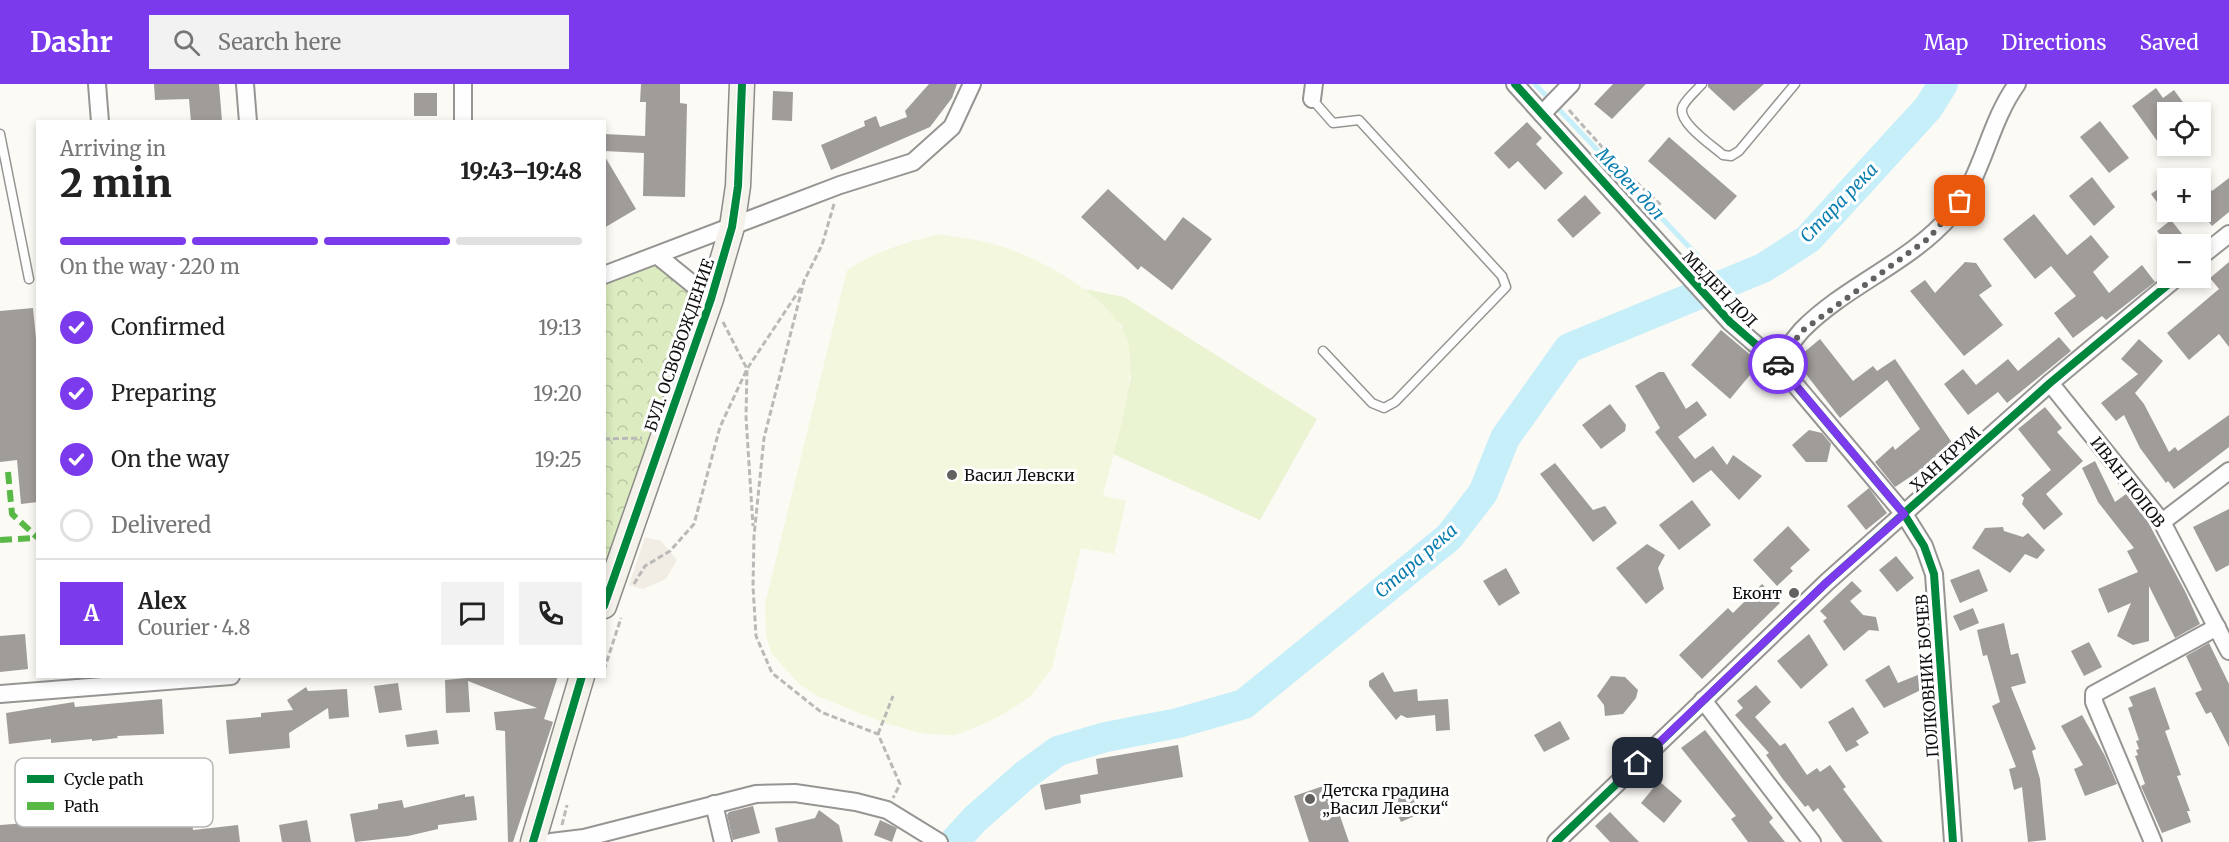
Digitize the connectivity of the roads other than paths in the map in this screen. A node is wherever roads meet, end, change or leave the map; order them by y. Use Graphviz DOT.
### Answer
graph roads {
  1 [pos="97,84"];
  2 [pos="245,84"];
  3 [pos="463,84"];
  4 [pos="741,84"];
  5 [pos="972,84"];
  6 [pos="1515,84"];
  7 [pos="1571,84"];
  8 [pos="1702,84"];
  9 [pos="1795,84"];
  10 [pos="2017,84"];
  11 [pos="1313,92"];
  12 [pos="1551,105"];
  13 [pos="100,120"];
  14 [pos="248,120"];
  15 [pos="463,120"];
  16 [pos="0,134"];
  17 [pos="732,227"];
  18 [pos="2229,234"];
  19 [pos="2211,248"];
  20 [pos="658,256"];
  21 [pos="606,273"];
  22 [pos="29,279"];
  23 [pos="2164,288"];
  24 [pos="711,299"];
  25 [pos="1323,351"];
  26 [pos="1777,363"];
  27 [pos="2050,383"];
  28 [pos="2229,471"];
  29 [pos="1904,514"];
  30 [pos="2162,522"];
  31 [pos="614,610"];
  32 [pos="2217,627"];
  33 [pos="2229,651"];
  34 [pos="205,678"];
  35 [pos="581,678"];
  36 [pos="0,694"];
  37 [pos="1703,700"];
  38 [pos="714,804"];
  39 [pos="533,842"];
  40 [pos="551,842"];
  41 [pos="723,842"];
  42 [pos="939,842"];
  43 [pos="1558,842"];
  44 [pos="1812,842"];
  45 [pos="1953,842"];
  46 [pos="2153,842"];
  1 -- 13 [label="street"];
  2 -- 14 [label="street"];
  3 -- 15 [label="street"];
  4 -- 17 [label="main road, БУЛ. ОСВОБОЖДЕНИЕ"];
  5 -- 17 [label="street"];
  6 -- 12 [label="street, МЕДЕН ДОЛ"];
  7 -- 12 [label="street"];
  8 -- 9 [label="lane"];
  10 -- 26 [label="street"];
  11 -- 25 [label="lane"];
  12 -- 26 [label="street, МЕДЕН ДОЛ"];
  16 -- 22 [label="lane"];
  17 -- 20 [label="street"];
  17 -- 24 [label="main road, БУЛ. ОСВОБОЖДЕНИЕ"];
  18 -- 19 [label="street"];
  20 -- 21 [label="street"];
  20 -- 24 [label="street"];
  23 -- 27 [label="street, ХАН КРУМ"];
  24 -- 31 [label="main road, БУЛ. ОСВОБОЖДЕНИЕ"];
  26 -- 29 [label="street, МЕДЕН ДОЛ"];
  27 -- 29 [label="street, ХАН КРУМ"];
  27 -- 30 [label="street, ИВАН ПОПОВ"];
  28 -- 30 [label="street"];
  29 -- 37 [label="street, ХАН КРУМ"];
  29 -- 45 [label="street, ПОЛКОВНИК БОЧЕВ"];
  30 -- 32 [label="street, ИВАН ПОПОВ"];
  32 -- 33 [label="street, ИВАН ПОПОВ"];
  32 -- 46 [label="street"];
  34 -- 36 [label="street"];
  35 -- 39 [label="main road"];
  37 -- 43 [label="street, ХАН КРУМ"];
  37 -- 44 [label="street"];
  38 -- 40 [label="street"];
  38 -- 41 [label="street"];
  38 -- 42 [label="street"];
}
